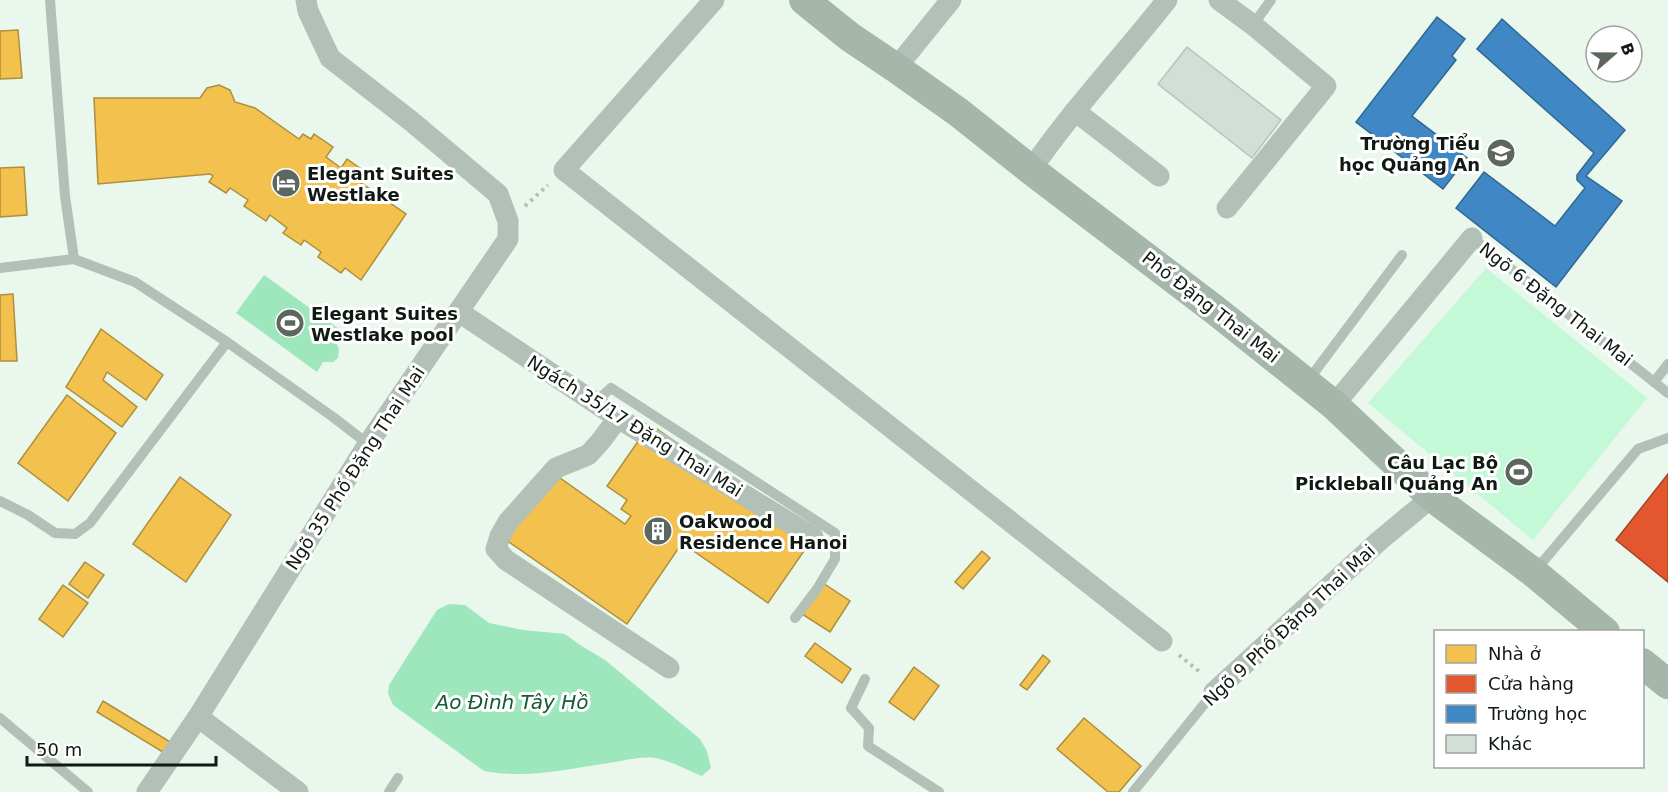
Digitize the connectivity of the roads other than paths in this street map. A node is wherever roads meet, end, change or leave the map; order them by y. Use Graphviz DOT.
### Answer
graph roads {
  1 [pos="50,0"];
  2 [pos="306,0"];
  3 [pos="714,0"];
  4 [pos="804,0"];
  5 [pos="951,0"];
  6 [pos="1167,0"];
  7 [pos="1219,0"];
  8 [pos="1271,0"];
  9 [pos="1253,25"];
  10 [pos="897,68"];
  11 [pos="1075,111"];
  12 [pos="1031,170"];
  13 [pos="1159,176"];
  14 [pos="1227,208"];
  15 [pos="1472,238"];
  16 [pos="1401,255"];
  17 [pos="74,259"];
  18 [pos="0,268"];
  19 [pos="459,312"];
  20 [pos="227,342"];
  21 [pos="1668,364"];
  22 [pos="1306,382"];
  23 [pos="1654,382"];
  24 [pos="1668,393"];
  25 [pos="594,403"];
  26 [pos="1334,405"];
  27 [pos="618,418"];
  28 [pos="1668,438"];
  29 [pos="368,444"];
  30 [pos="1432,497"];
  31 [pos="0,501"];
  32 [pos="813,537"];
  33 [pos="1533,572"];
  34 [pos="795,618"];
  35 [pos="1603,630"];
  36 [pos="1162,641"];
  37 [pos="1644,665"];
  38 [pos="669,668"];
  39 [pos="865,679"];
  40 [pos="1668,684"];
  41 [pos="1216,689"];
  42 [pos="198,717"];
  43 [pos="0,718"];
  44 [pos="398,778"];
  45 [pos="88,792"];
  46 [pos="147,792"];
  47 [pos="298,792"];
  48 [pos="388,792"];
  49 [pos="939,792"];
  50 [pos="1133,792"];
  1 -- 17 [label="lane"];
  2 -- 19 [label="street, Ngõ 35 Phố Đặng Thai Mai"];
  3 -- 36 [label="street"];
  4 -- 10 [label="street, Phố Đặng Thai Mai"];
  5 -- 10 [label="street"];
  6 -- 11 [label="street"];
  7 -- 9 [label="street"];
  8 -- 9 [label="lane"];
  9 -- 14 [label="street"];
  10 -- 12 [label="street, Phố Đặng Thai Mai"];
  11 -- 12 [label="street"];
  11 -- 13 [label="street"];
  12 -- 22 [label="street, Phố Đặng Thai Mai"];
  15 -- 23 [label="lane, Ngõ 6 Đặng Thai Mai"];
  15 -- 26 [label="street, Ngõ 6 Đặng Thai Mai"];
  16 -- 22 [label="lane"];
  17 -- 18 [label="lane"];
  17 -- 20 [label="lane"];
  19 -- 25 [label="street, Ngách 35/17 Đặng Thai Mai"];
  19 -- 29 [label="street, Ngõ 35 Phố Đặng Thai Mai"];
  20 -- 29 [label="lane"];
  20 -- 31 [label="lane"];
  21 -- 23 [label="lane"];
  22 -- 26 [label="street, Phố Đặng Thai Mai"];
  23 -- 24 [label="lane, Ngõ 6 Đặng Thai Mai"];
  25 -- 27 [label="street, Ngách 35/17 Đặng Thai Mai"];
  25 -- 34 [label="lane"];
  26 -- 30 [label="street, Phố Đặng Thai Mai"];
  27 -- 32 [label="street, Ngách 35/17 Đặng Thai Mai"];
  27 -- 38 [label="street"];
  28 -- 33 [label="lane"];
  29 -- 42 [label="street, Ngõ 35 Phố Đặng Thai Mai"];
  30 -- 33 [label="street, Phố Đặng Thai Mai"];
  30 -- 41 [label="street, Ngõ 9 Phố Đặng Thai Mai"];
  33 -- 35 [label="street, Phố Đặng Thai Mai"];
  37 -- 40 [label="street"];
  39 -- 49 [label="lane"];
  41 -- 50 [label="lane, Ngõ 9 Phố Đặng Thai Mai"];
  42 -- 46 [label="street, Ngõ 35 Phố Đặng Thai Mai"];
  42 -- 47 [label="street"];
  43 -- 45 [label="lane"];
  44 -- 48 [label="lane"];
}
